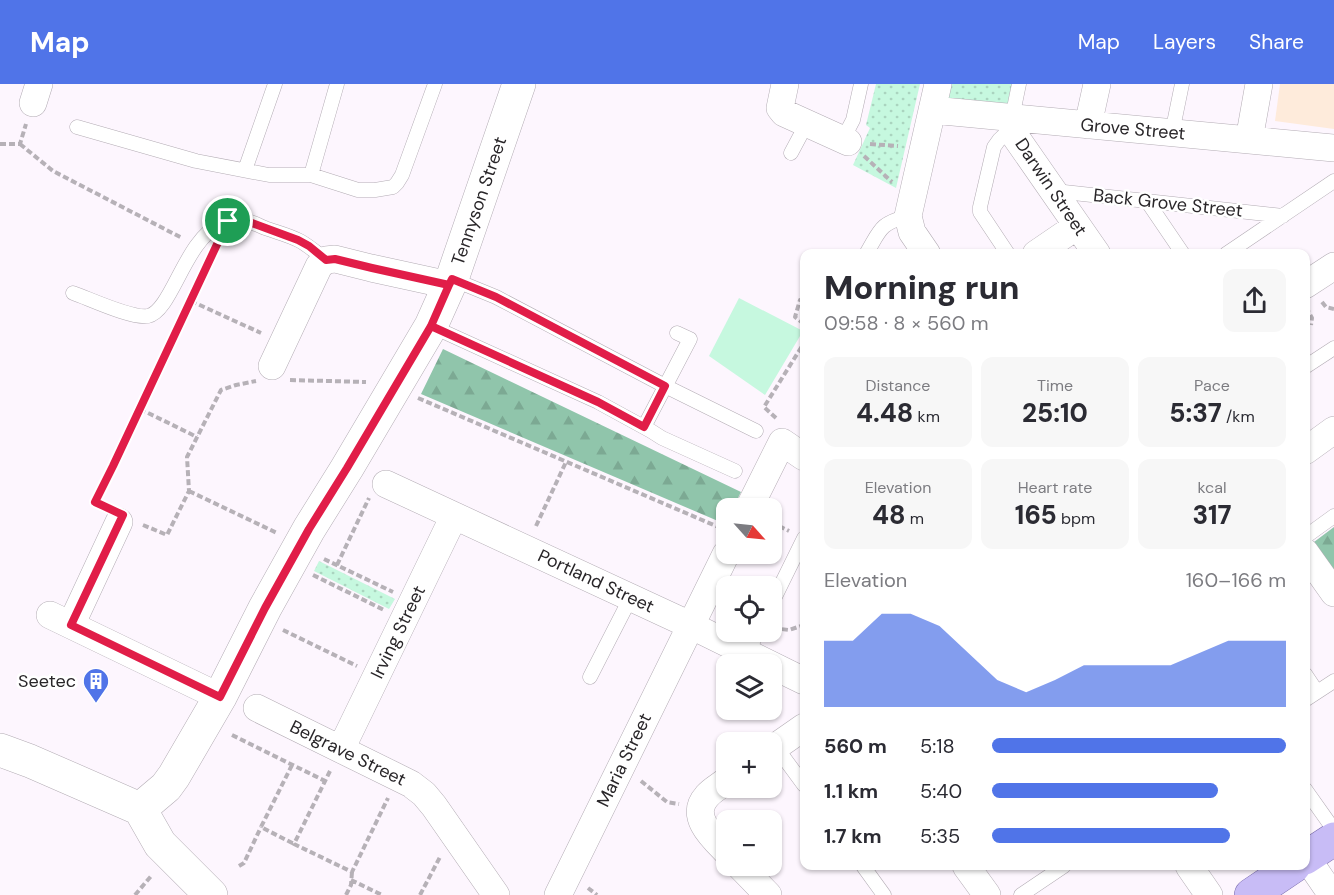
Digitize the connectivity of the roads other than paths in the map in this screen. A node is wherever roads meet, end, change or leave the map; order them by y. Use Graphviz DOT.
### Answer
graph roads {
  1 [pos="275,84"];
  2 [pos="337,84"];
  3 [pos="435,84"];
  4 [pos="519,84"];
  5 [pos="861,84"];
  6 [pos="938,84"];
  7 [pos="1019,84"];
  8 [pos="1097,84"];
  9 [pos="1182,84"];
  10 [pos="1259,84"];
  11 [pos="782,96"];
  12 [pos="932,110"];
  13 [pos="807,123"];
  14 [pos="1012,123"];
  15 [pos="1088,125"];
  16 [pos="76,127"];
  17 [pos="1172,133"];
  18 [pos="1249,140"];
  19 [pos="846,141"];
  20 [pos="1334,148"];
  21 [pos="791,153"];
  22 [pos="245,170"];
  23 [pos="311,175"];
  24 [pos="1334,181"];
  25 [pos="1053,191"];
  26 [pos="1147,201"];
  27 [pos="910,208"];
  28 [pos="1282,216"];
  29 [pos="1077,226"];
  30 [pos="869,249"];
  31 [pos="924,249"];
  32 [pos="1005,249"];
  33 [pos="1043,249"];
  34 [pos="1093,249"];
  35 [pos="1180,249"];
  36 [pos="1233,249"];
  37 [pos="326,260"];
  38 [pos="1334,266"];
  39 [pos="450,282"];
  40 [pos="1310,282"];
  41 [pos="73,293"];
  42 [pos="431,326"];
  43 [pos="677,333"];
  44 [pos="1334,348"];
  45 [pos="1310,364"];
  46 [pos="273,367"];
  47 [pos="665,386"];
  48 [pos="644,427"];
  49 [pos="1334,430"];
  50 [pos="756,431"];
  51 [pos="1310,447"];
  52 [pos="793,449"];
  53 [pos="735,471"];
  54 [pos="386,484"];
  55 [pos="756,498"];
  56 [pos="454,516"];
  57 [pos="1334,516"];
  58 [pos="121,519"];
  59 [pos="1310,533"];
  60 [pos="800,546"];
  61 [pos="1310,559"];
  62 [pos="721,564"];
  63 [pos="782,583"];
  64 [pos="1334,593"];
  65 [pos="631,597"];
  66 [pos="690,625"];
  67 [pos="716,632"];
  68 [pos="753,642"];
  69 [pos="590,677"];
  70 [pos="800,678"];
  71 [pos="1334,681"];
  72 [pos="1310,682"];
  73 [pos="1317,692"];
  74 [pos="220,697"];
  75 [pos="1310,697"];
  76 [pos="257,708"];
  77 [pos="800,730"];
  78 [pos="782,742"];
  79 [pos="341,749"];
  80 [pos="0,750"];
  81 [pos="782,758"];
  82 [pos="800,780"];
  83 [pos="716,789"];
  84 [pos="1310,796"];
  85 [pos="140,809"];
  86 [pos="1334,830"];
  87 [pos="716,839"];
  88 [pos="1334,839"];
  89 [pos="1310,855"];
  90 [pos="1310,869"];
  91 [pos="866,870"];
  92 [pos="969,870"];
  93 [pos="1058,870"];
  94 [pos="1192,870"];
  95 [pos="1287,870"];
  96 [pos="750,876"];
  97 [pos="211,895"];
  98 [pos="496,895"];
  99 [pos="558,895"];
  100 [pos="768,895"];
  101 [pos="884,895"];
  102 [pos="987,895"];
  103 [pos="1021,895"];
  104 [pos="1209,895"];
  105 [pos="1251,895"];
  106 [pos="1332,895"];
  1 -- 22 [label="lane"];
  2 -- 23 [label="lane"];
  3 -- 23 [label="lane"];
  4 -- 39 [label="street, Tennyson Street"];
  5 -- 19 [label="lane"];
  6 -- 12 [label="street"];
  7 -- 14 [label="lane"];
  8 -- 15 [label="street"];
  9 -- 17 [label="lane"];
  10 -- 18 [label="street"];
  11 -- 13 [label="street"];
  12 -- 14 [label="street, Grove Street"];
  12 -- 27 [label="street"];
  13 -- 19 [label="street"];
  13 -- 21 [label="lane"];
  14 -- 15 [label="street, Grove Street"];
  14 -- 25 [label="street, Darwin Street"];
  14 -- 32 [label="lane"];
  15 -- 17 [label="street, Grove Street"];
  16 -- 22 [label="lane"];
  17 -- 18 [label="street, Grove Street"];
  18 -- 20 [label="street, Grove Street"];
  22 -- 23 [label="lane"];
  24 -- 28 [label="lane"];
  25 -- 26 [label="lane, Back Grove Street"];
  25 -- 29 [label="street, Darwin Street"];
  26 -- 28 [label="lane, Back Grove Street"];
  26 -- 35 [label="lane"];
  27 -- 30 [label="lane"];
  27 -- 31 [label="street"];
  28 -- 36 [label="lane"];
  29 -- 33 [label="street"];
  29 -- 34 [label="street, Darwin Street"];
  37 -- 39 [label="street"];
  37 -- 41 [label="lane"];
  37 -- 46 [label="street"];
  38 -- 40 [label="street"];
  39 -- 42 [label="street, Tennyson Street"];
  39 -- 47 [label="lane"];
  42 -- 48 [label="lane"];
  42 -- 74 [label="street, Tennyson Street"];
  43 -- 47 [label="lane"];
  44 -- 45 [label="lane"];
  47 -- 48 [label="lane"];
  47 -- 50 [label="lane"];
  48 -- 53 [label="lane"];
  49 -- 51 [label="street"];
  52 -- 55 [label="street"];
  54 -- 56 [label="street, Portland Street"];
  56 -- 65 [label="street, Portland Street"];
  56 -- 79 [label="street, Irving Street"];
  57 -- 59 [label="lane"];
  58 -- 74 [label="street"];
  60 -- 63 [label="lane"];
  61 -- 64 [label="street"];
  62 -- 66 [label="street, Maria Street"];
  65 -- 66 [label="street, Portland Street"];
  65 -- 69 [label="lane"];
  66 -- 67 [label="street, Portland Street"];
  66 -- 99 [label="street, Maria Street"];
  68 -- 70 [label="street, Portland Street"];
  71 -- 73 [label="lane"];
  72 -- 73 [label="lane"];
  73 -- 75 [label="lane"];
  74 -- 85 [label="street, Tennyson Street"];
  76 -- 79 [label="street, Belgrave Street"];
  77 -- 78 [label="street"];
  79 -- 98 [label="street, Belgrave Street"];
  80 -- 85 [label="street"];
  81 -- 82 [label="lane"];
  83 -- 87 [label="street"];
  84 -- 86 [label="lane"];
  85 -- 97 [label="street"];
  88 -- 89 [label="main road"];
  90 -- 106 [label="street"];
  91 -- 101 [label="lane"];
  92 -- 102 [label="street"];
  93 -- 103 [label="lane"];
  94 -- 104 [label="street"];
  95 -- 105 [label="main road"];
  96 -- 100 [label="street"];
}
